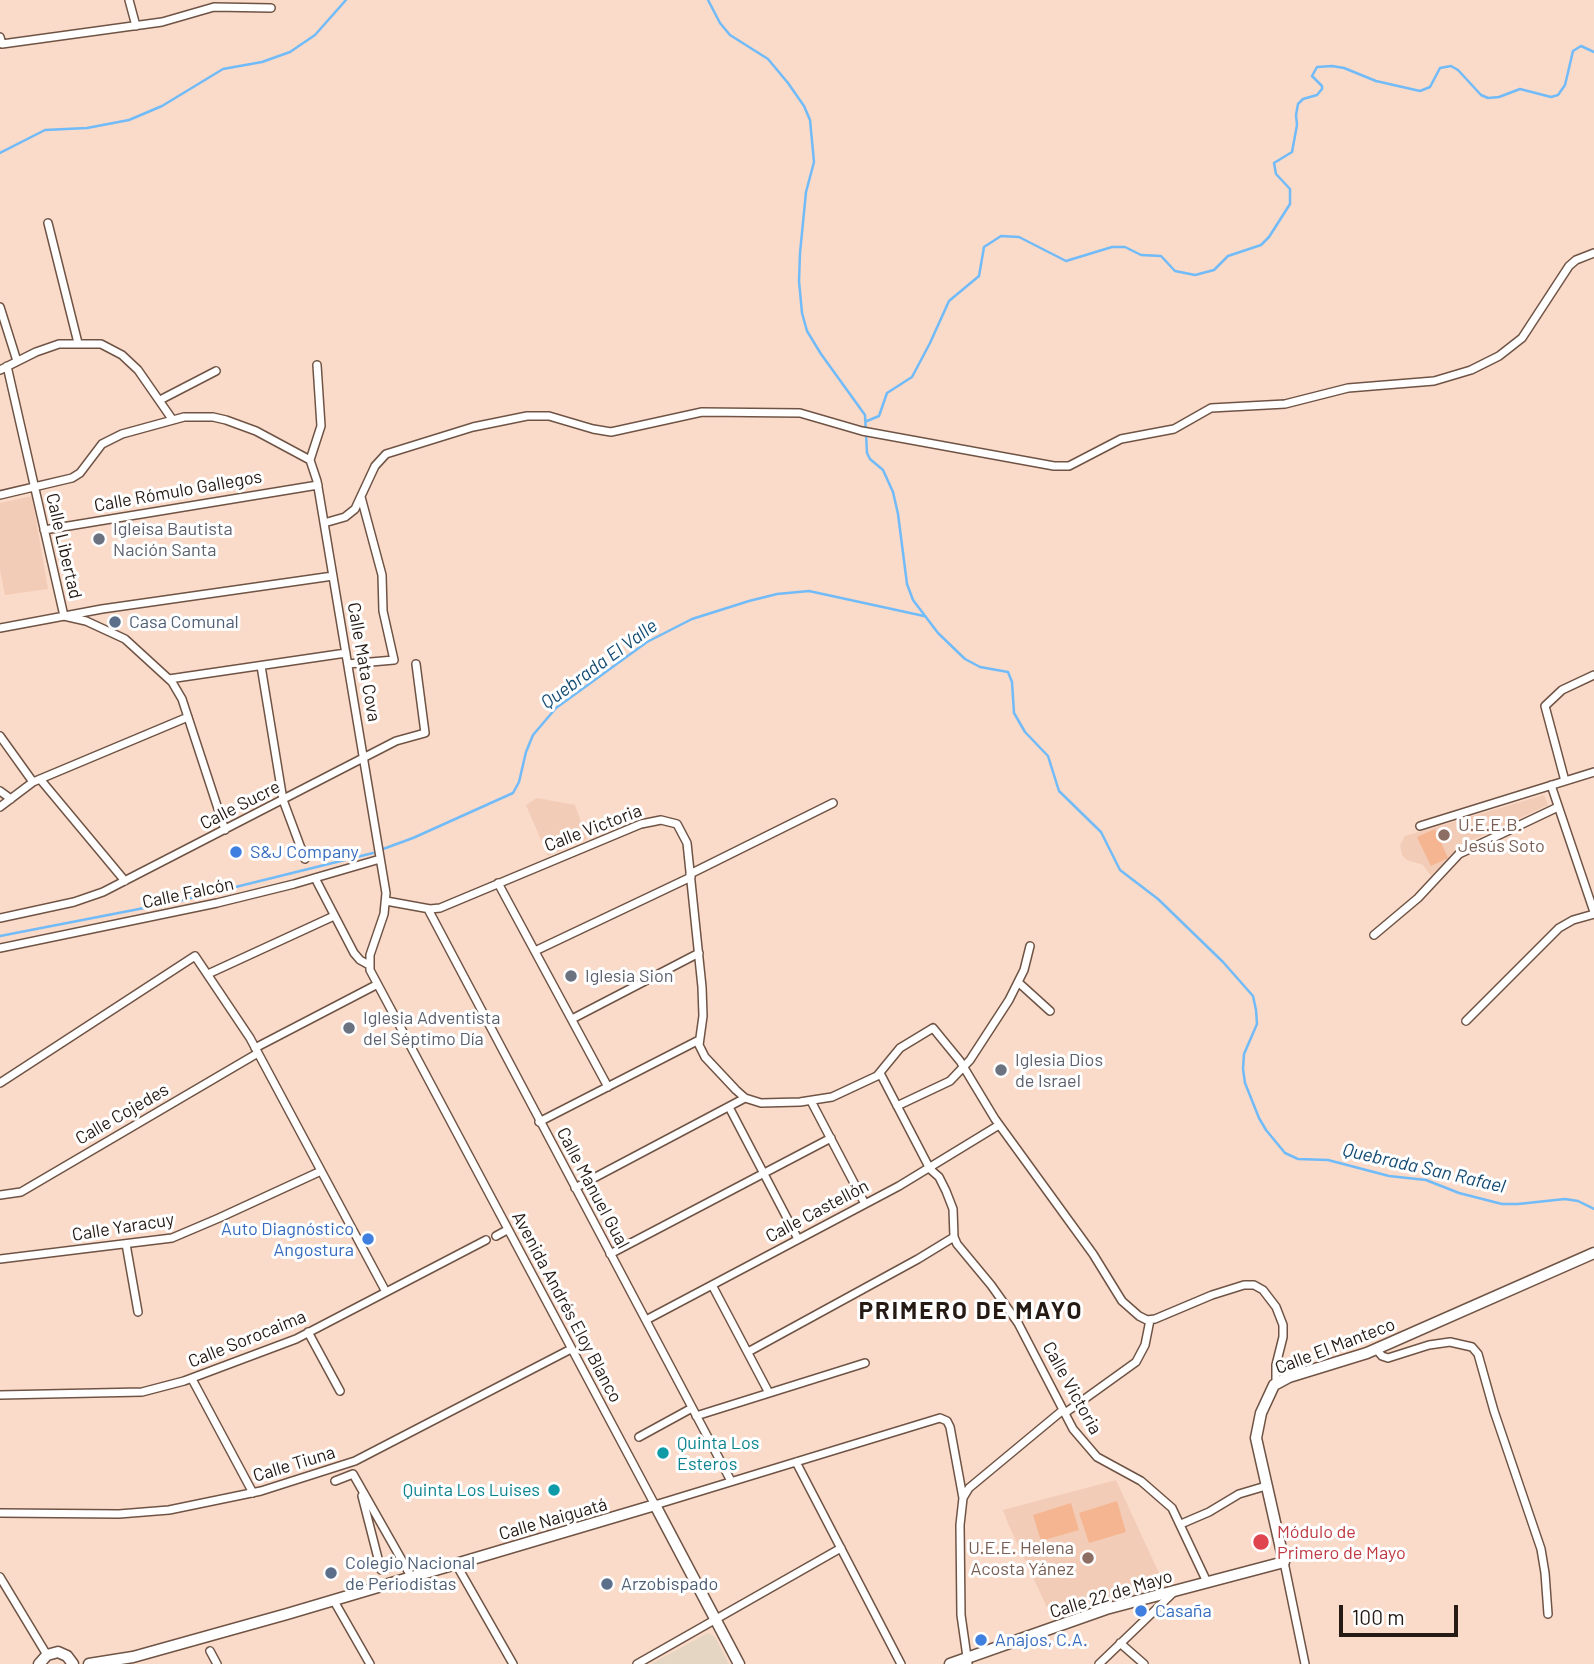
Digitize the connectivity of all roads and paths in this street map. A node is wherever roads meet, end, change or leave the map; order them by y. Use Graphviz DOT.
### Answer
graph roads {
  1 [pos="130,0"];
  2 [pos="271,8"];
  3 [pos="136,26"];
  4 [pos="0,37"];
  5 [pos="48,223"];
  6 [pos="1594,253"];
  7 [pos="0,307"];
  8 [pos="78,343"];
  9 [pos="17,361"];
  10 [pos="317,365"];
  11 [pos="3,368"];
  12 [pos="216,372"];
  13 [pos="160,400"];
  14 [pos="172,419"];
  15 [pos="310,460"];
  16 [pos="318,485"];
  17 [pos="34,487"];
  18 [pos="0,495"];
  19 [pos="361,497"];
  20 [pos="324,523"];
  21 [pos="44,530"];
  22 [pos="333,576"];
  23 [pos="64,616"];
  24 [pos="0,628"];
  25 [pos="346,653"];
  26 [pos="348,664"];
  27 [pos="416,664"];
  28 [pos="261,666"];
  29 [pos="1594,675"];
  30 [pos="169,679"];
  31 [pos="188,717"];
  32 [pos="0,736"];
  33 [pos="364,759"];
  34 [pos="1594,772"];
  35 [pos="37,780"];
  36 [pos="1565,781"];
  37 [pos="1551,785"];
  38 [pos="0,791"];
  39 [pos="11,799"];
  40 [pos="283,800"];
  41 [pos="833,803"];
  42 [pos="0,807"];
  43 [pos="1558,807"];
  44 [pos="1420,826"];
  45 [pos="225,830"];
  46 [pos="304,859"];
  47 [pos="380,859"];
  48 [pos="690,875"];
  49 [pos="315,878"];
  50 [pos="125,881"];
  51 [pos="498,883"];
  52 [pos="386,901"];
  53 [pos="428,909"];
  54 [pos="1594,913"];
  55 [pos="334,916"];
  56 [pos="0,918"];
  57 [pos="1374,935"];
  58 [pos="1030,946"];
  59 [pos="0,948"];
  60 [pos="535,951"];
  61 [pos="699,953"];
  62 [pos="369,965"];
  63 [pos="208,974"];
  64 [pos="1018,982"];
  65 [pos="376,985"];
  66 [pos="1050,1010"];
  67 [pos="572,1019"];
  68 [pos="1466,1021"];
  69 [pos="699,1040"];
  70 [pos="256,1050"];
  71 [pos="964,1067"];
  72 [pos="880,1073"];
  73 [pos="0,1083"];
  74 [pos="608,1087"];
  75 [pos="745,1098"];
  76 [pos="811,1101"];
  77 [pos="897,1106"];
  78 [pos="729,1107"];
  79 [pos="539,1122"];
  80 [pos="999,1125"];
  81 [pos="831,1138"];
  82 [pos="930,1169"];
  83 [pos="321,1171"];
  84 [pos="764,1174"];
  85 [pos="575,1188"];
  86 [pos="0,1195"];
  87 [pos="865,1204"];
  88 [pos="507,1230"];
  89 [pos="496,1236"];
  90 [pos="954,1237"];
  91 [pos="798,1239"];
  92 [pos="486,1240"];
  93 [pos="126,1244"];
  94 [pos="1594,1253"];
  95 [pos="610,1254"];
  96 [pos="0,1259"];
  97 [pos="712,1285"];
  98 [pos="386,1292"];
  99 [pos="138,1312"];
  100 [pos="646,1320"];
  101 [pos="1150,1320"];
  102 [pos="308,1332"];
  103 [pos="571,1349"];
  104 [pos="1376,1349"];
  105 [pos="748,1352"];
  106 [pos="865,1363"];
  107 [pos="192,1379"];
  108 [pos="1276,1384"];
  109 [pos="340,1391"];
  110 [pos="769,1393"];
  111 [pos="0,1395"];
  112 [pos="1064,1411"];
  113 [pos="694,1412"];
  114 [pos="639,1437"];
  115 [pos="796,1462"];
  116 [pos="335,1481"];
  117 [pos="731,1481"];
  118 [pos="359,1485"];
  119 [pos="1266,1486"];
  120 [pos="253,1493"];
  121 [pos="963,1499"];
  122 [pos="655,1505"];
  123 [pos="0,1513"];
  124 [pos="1181,1524"];
  125 [pos="841,1548"];
  126 [pos="403,1562"];
  127 [pos="1284,1562"];
  128 [pos="456,1564"];
  129 [pos="0,1577"];
  130 [pos="412,1578"];
  131 [pos="1207,1582"];
  132 [pos="1176,1591"];
  133 [pos="334,1601"];
  134 [pos="1548,1614"];
  135 [pos="716,1619"];
  136 [pos="1120,1643"];
  137 [pos="209,1651"];
  138 [pos="40,1661"];
  139 [pos="968,1662"];
  140 [pos="74,1664"];
  141 [pos="89,1664"];
  142 [pos="217,1664"];
  143 [pos="370,1664"];
  144 [pos="513,1664"];
  145 [pos="636,1664"];
  146 [pos="739,1664"];
  147 [pos="901,1664"];
  148 [pos="950,1664"];
  149 [pos="1100,1664"];
  150 [pos="1144,1664"];
  151 [pos="1305,1664"];
  1 -- 3 [label="street"];
  2 -- 3 [label="street"];
  3 -- 4 [label="street"];
  5 -- 8 [label="street"];
  6 -- 19 [label="street"];
  7 -- 9 [label="street"];
  8 -- 9 [label="street"];
  8 -- 13 [label="street"];
  9 -- 11 [label="street"];
  10 -- 15 [label="street"];
  11 -- 17 [label="street, Calle Libertad"];
  12 -- 13 [label="street"];
  13 -- 14 [label="street"];
  14 -- 15 [label="street"];
  14 -- 17 [label="street"];
  15 -- 16 [label="street, Calle Mata Cova"];
  16 -- 20 [label="street, Calle Mata Cova"];
  16 -- 21 [label="street, Calle Rómulo Gallegos"];
  17 -- 18 [label="street"];
  17 -- 21 [label="street, Calle Libertad"];
  19 -- 20 [label="street"];
  19 -- 26 [label="street"];
  20 -- 22 [label="street, Calle Mata Cova"];
  21 -- 23 [label="street, Calle Libertad"];
  22 -- 23 [label="street"];
  22 -- 25 [label="street, Calle Mata Cova"];
  23 -- 24 [label="street"];
  23 -- 30 [label="street, Calle Libertad"];
  25 -- 26 [label="street, Calle Mata Cova"];
  25 -- 28 [label="street"];
  26 -- 33 [label="street, Calle Mata Cova"];
  27 -- 33 [label="street, Calle Sucre"];
  28 -- 30 [label="street"];
  28 -- 40 [label="street"];
  29 -- 36 [label="street"];
  30 -- 31 [label="street, Calle Libertad"];
  31 -- 35 [label="street"];
  31 -- 45 [label="street, Calle Libertad"];
  32 -- 35 [label="street"];
  33 -- 40 [label="street, Calle Sucre"];
  33 -- 47 [label="street, Calle Mata Cova"];
  34 -- 36 [label="street"];
  35 -- 39 [label="street"];
  35 -- 50 [label="street"];
  36 -- 37 [label="street"];
  37 -- 43 [label="street"];
  37 -- 44 [label="street"];
  38 -- 39 [label="street"];
  39 -- 42 [label="street"];
  40 -- 45 [label="street, Calle Sucre"];
  40 -- 46 [label="street"];
  41 -- 48 [label="street"];
  43 -- 54 [label="street"];
  43 -- 57 [label="street"];
  45 -- 50 [label="street, Calle Sucre"];
  47 -- 49 [label="street, Calle Falcón"];
  47 -- 52 [label="street, Calle Mata Cova"];
  48 -- 51 [label="street, Calle Victoria"];
  48 -- 60 [label="street"];
  48 -- 61 [label="street, Calle Victoria"];
  49 -- 55 [label="street"];
  49 -- 59 [label="street, Calle Falcón"];
  50 -- 56 [label="street, Calle Sucre"];
  51 -- 53 [label="street, Calle Victoria"];
  51 -- 60 [label="street"];
  52 -- 53 [label="street, Calle Victoria"];
  52 -- 62 [label="street, Calle Mata Cova"];
  53 -- 79 [label="street, Calle Manuel Gual"];
  54 -- 68 [label="street"];
  55 -- 62 [label="street"];
  55 -- 63 [label="street"];
  58 -- 64 [label="street"];
  60 -- 67 [label="street"];
  61 -- 67 [label="street"];
  61 -- 69 [label="street, Calle Victoria"];
  62 -- 65 [label="street, Avenida Andrés Eloy Blanco"];
  63 -- 70 [label="street"];
  63 -- 73 [label="street"];
  64 -- 66 [label="street"];
  64 -- 71 [label="street"];
  65 -- 70 [label="street, Calle Cojedes"];
  65 -- 88 [label="street, Avenida Andrés Eloy Blanco"];
  67 -- 74 [label="street"];
  69 -- 74 [label="street"];
  69 -- 75 [label="street"];
  70 -- 83 [label="street"];
  70 -- 86 [label="street, Calle Cojedes"];
  71 -- 72 [label="street"];
  71 -- 77 [label="street"];
  71 -- 80 [label="street"];
  72 -- 76 [label="street"];
  72 -- 77 [label="street, Calle Victoria"];
  74 -- 79 [label="street"];
  75 -- 76 [label="street"];
  75 -- 78 [label="street"];
  76 -- 81 [label="street"];
  77 -- 82 [label="street, Calle Victoria"];
  78 -- 84 [label="street"];
  78 -- 85 [label="street"];
  79 -- 85 [label="street, Calle Manuel Gual"];
  80 -- 82 [label="street, Calle Castellón"];
  80 -- 101 [label="street"];
  81 -- 84 [label="street"];
  81 -- 87 [label="street"];
  82 -- 87 [label="street, Calle Castellón"];
  82 -- 90 [label="street, Calle Victoria"];
  83 -- 93 [label="street, Calle Yaracuy"];
  83 -- 98 [label="street"];
  84 -- 91 [label="street"];
  84 -- 95 [label="street"];
  85 -- 95 [label="street, Calle Manuel Gual"];
  87 -- 91 [label="street, Calle Castellón"];
  88 -- 89 [label="street"];
  88 -- 103 [label="street, Avenida Andrés Eloy Blanco"];
  90 -- 105 [label="street"];
  90 -- 112 [label="street, Calle Victoria"];
  91 -- 97 [label="street, Calle Castellón"];
  92 -- 98 [label="street, Calle Sorocaima"];
  93 -- 96 [label="street, Calle Yaracuy"];
  93 -- 99 [label="street"];
  94 -- 104 [label="street, Calle El Manteco"];
  95 -- 100 [label="street, Calle Manuel Gual"];
  97 -- 100 [label="street, Calle Castellón"];
  97 -- 105 [label="street"];
  98 -- 102 [label="street, Calle Sorocaima"];
  100 -- 113 [label="street, Calle Manuel Gual"];
  101 -- 108 [label="street"];
  101 -- 112 [label="street"];
  102 -- 107 [label="street, Calle Sorocaima"];
  102 -- 109 [label="street"];
  103 -- 120 [label="street, Calle Tiuna"];
  103 -- 122 [label="street, Avenida Andrés Eloy Blanco"];
  104 -- 108 [label="street, Calle El Manteco"];
  104 -- 134 [label="street"];
  105 -- 110 [label="street"];
  106 -- 110 [label="street"];
  107 -- 111 [label="street, Calle Sorocaima"];
  107 -- 120 [label="street"];
  108 -- 119 [label="street, Calle El Manteco"];
  110 -- 113 [label="street"];
  112 -- 121 [label="street"];
  112 -- 124 [label="street, Calle Victoria"];
  113 -- 114 [label="street"];
  113 -- 117 [label="street, Calle Manuel Gual"];
  115 -- 117 [label="street, Calle Naiguatá"];
  115 -- 121 [label="street, Calle Naiguatá"];
  115 -- 125 [label="street"];
  116 -- 118 [label="street"];
  117 -- 122 [label="street, Calle Naiguatá"];
  118 -- 126 [label="street"];
  118 -- 126 [label="street"];
  119 -- 124 [label="street"];
  119 -- 127 [label="street, Calle El Manteco"];
  120 -- 123 [label="street, Calle Tiuna"];
  121 -- 139 [label="street"];
  122 -- 128 [label="street, Calle Naiguatá"];
  122 -- 135 [label="street, Avenida Andrés Eloy Blanco"];
  124 -- 131 [label="street, Calle Victoria"];
  125 -- 135 [label="street"];
  125 -- 147 [label="street"];
  126 -- 130 [label="street"];
  127 -- 131 [label="street, Calle 22 de Mayo"];
  127 -- 151 [label="street, Calle El Manteco"];
  128 -- 130 [label="street, Calle Naiguatá"];
  128 -- 144 [label="street"];
  129 -- 138 [label="street"];
  130 -- 133 [label="street, Calle Naiguatá"];
  131 -- 132 [label="street, Calle 22 de Mayo"];
  132 -- 136 [label="street"];
  132 -- 139 [label="street, Calle 22 de Mayo"];
  133 -- 141 [label="street, Calle Naiguatá"];
  133 -- 143 [label="street"];
  135 -- 145 [label="street"];
  135 -- 146 [label="street, Avenida Andrés Eloy Blanco"];
  136 -- 149 [label="street"];
  136 -- 150 [label="street"];
  137 -- 142 [label="street"];
  138 -- 140 [label="street"];
  139 -- 148 [label="street, Calle 22 de Mayo"];
}
